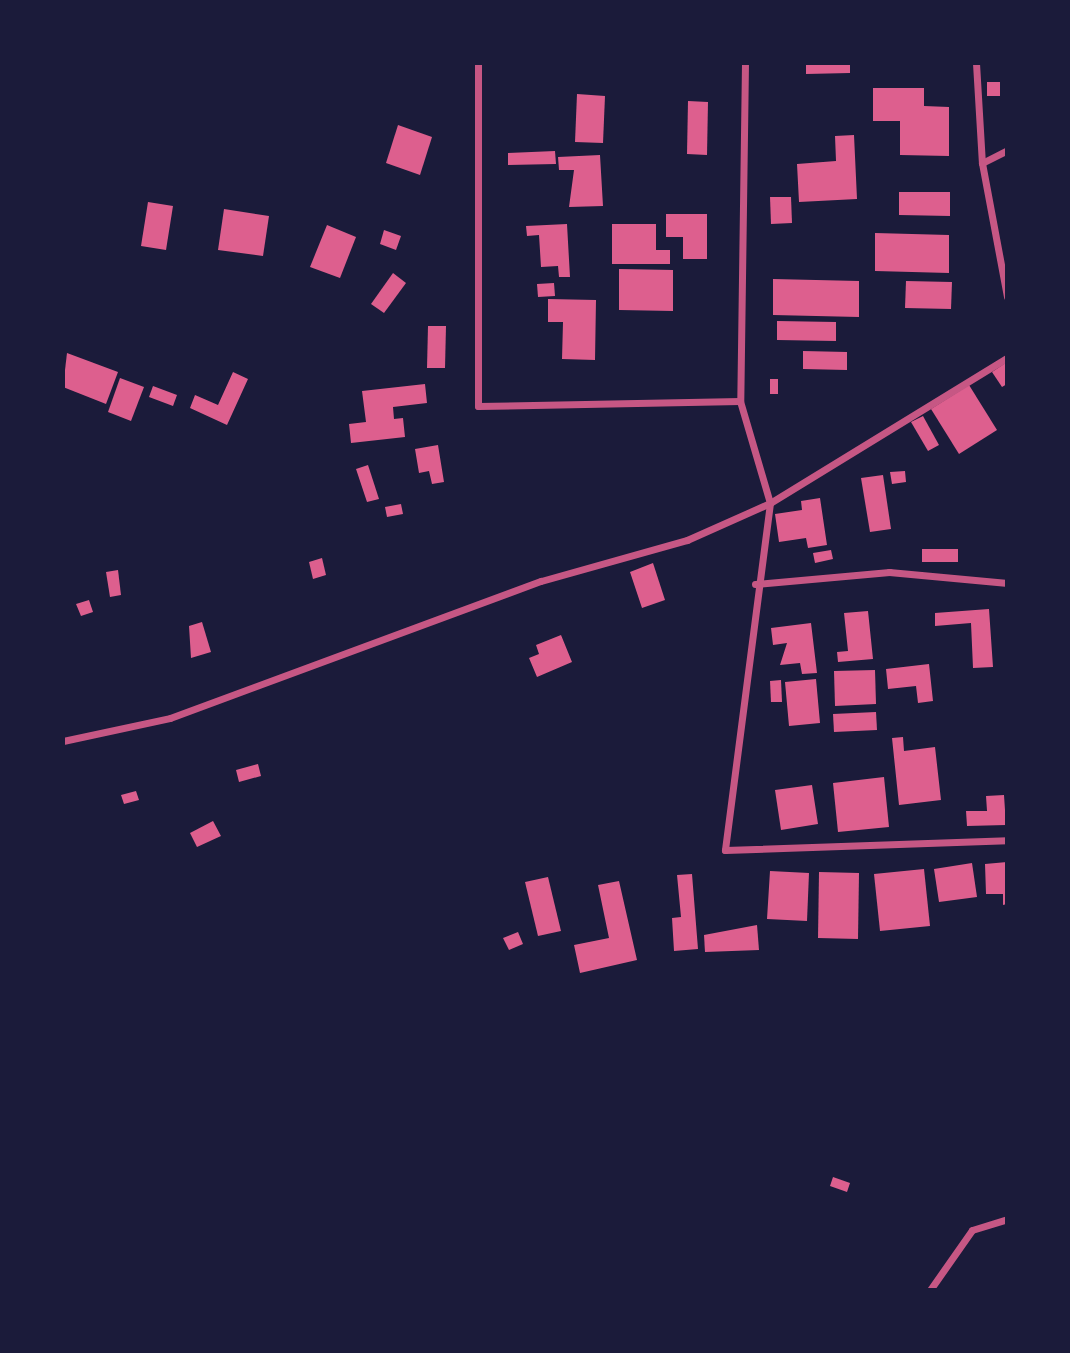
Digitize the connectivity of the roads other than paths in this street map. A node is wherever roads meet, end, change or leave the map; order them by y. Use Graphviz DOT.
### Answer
graph roads {
  1 [pos="478,63"];
  2 [pos="745,63"];
  3 [pos="976,63"];
  4 [pos="1007,150"];
  5 [pos="982,163"];
  6 [pos="1007,297"];
  7 [pos="1007,358"];
  8 [pos="740,401"];
  9 [pos="770,503"];
  10 [pos="755,583"];
  11 [pos="1007,583"];
  12 [pos="63,741"];
  13 [pos="1007,840"];
  14 [pos="1007,1219"];
  15 [pos="930,1290"];
  1 -- 8 [label="street"];
  2 -- 8 [label="street"];
  3 -- 5 [label="street"];
  4 -- 5 [label="street"];
  5 -- 6 [label="street"];
  7 -- 9 [label="street"];
  8 -- 9 [label="street"];
  9 -- 10 [label="street"];
  9 -- 12 [label="street"];
  10 -- 11 [label="street"];
  10 -- 13 [label="street"];
  14 -- 15 [label="street"];
}
